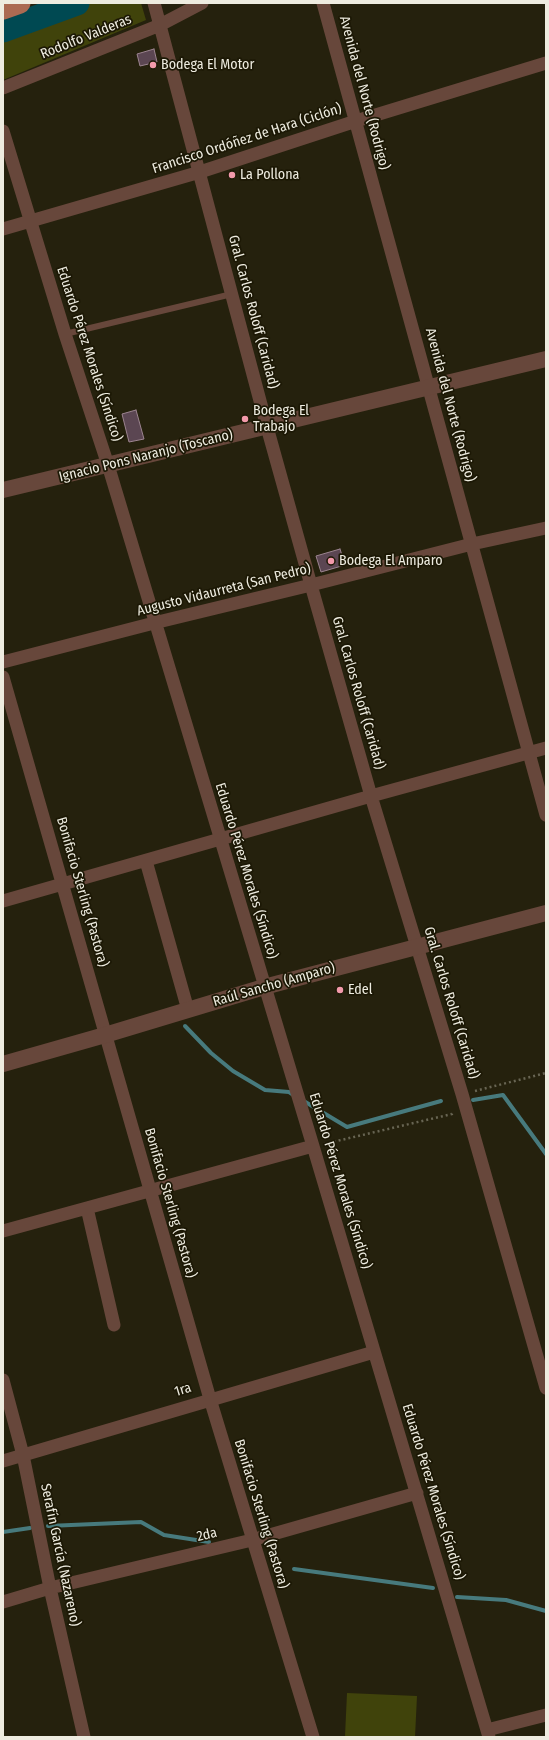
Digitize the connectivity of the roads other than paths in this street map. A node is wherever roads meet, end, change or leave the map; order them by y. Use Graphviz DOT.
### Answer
graph roads {
  1 [pos="20,3"];
  2 [pos="154,3"];
  3 [pos="202,3"];
  4 [pos="323,3"];
  5 [pos="3,9"];
  6 [pos="160,24"];
  7 [pos="546,63"];
  8 [pos="3,88"];
  9 [pos="356,121"];
  10 [pos="3,131"];
  11 [pos="200,172"];
  12 [pos="30,221"];
  13 [pos="3,229"];
  14 [pos="232,294"];
  15 [pos="65,334"];
  16 [pos="546,359"];
  17 [pos="429,388"];
  18 [pos="267,427"];
  19 [pos="108,465"];
  20 [pos="3,490"];
  21 [pos="546,528"];
  22 [pos="472,544"];
  23 [pos="311,585"];
  24 [pos="154,623"];
  25 [pos="3,662"];
  26 [pos="3,676"];
  27 [pos="546,748"];
  28 [pos="529,753"];
  29 [pos="371,796"];
  30 [pos="546,815"];
  31 [pos="220,839"];
  32 [pos="146,861"];
  33 [pos="63,883"];
  34 [pos="3,901"];
  35 [pos="546,913"];
  36 [pos="416,946"];
  37 [pos="264,986"];
  38 [pos="188,1010"];
  39 [pos="106,1035"];
  40 [pos="3,1064"];
  41 [pos="313,1146"];
  42 [pos="149,1191"];
  43 [pos="87,1208"];
  44 [pos="3,1231"];
  45 [pos="114,1325"];
  46 [pos="374,1352"];
  47 [pos="3,1380"];
  48 [pos="546,1388"];
  49 [pos="210,1399"];
  50 [pos="23,1455"];
  51 [pos="3,1461"];
  52 [pos="417,1493"];
  53 [pos="252,1540"];
  54 [pos="50,1588"];
  55 [pos="3,1602"];
  56 [pos="546,1715"];
  57 [pos="488,1733"];
  58 [pos="84,1737"];
  59 [pos="313,1737"];
  1 -- 5 [label="main road"];
  2 -- 6 [label="street, Gral. Carlos Roloff (Caridad)"];
  3 -- 6 [label="street, Rodolfo Valderas"];
  4 -- 9 [label="street, Avenida del Norte (Rodrigo)"];
  6 -- 8 [label="street, Rodolfo Valderas"];
  6 -- 11 [label="street, Gral. Carlos Roloff (Caridad)"];
  7 -- 9 [label="street, Francisco Ordóñez de Hara (Ciclón)"];
  9 -- 11 [label="street, Francisco Ordóñez de Hara (Ciclón)"];
  9 -- 17 [label="street, Avenida del Norte (Rodrigo)"];
  10 -- 12 [label="street, Eduardo Pérez Morales (Síndico)"];
  11 -- 12 [label="street, Francisco Ordóñez de Hara (Ciclón)"];
  11 -- 14 [label="street, Gral. Carlos Roloff (Caridad)"];
  12 -- 13 [label="street, Francisco Ordóñez de Hara (Ciclón)"];
  12 -- 15 [label="street, Eduardo Pérez Morales (Síndico)"];
  14 -- 15 [label="lane"];
  14 -- 18 [label="street, Gral. Carlos Roloff (Caridad)"];
  15 -- 19 [label="street, Eduardo Pérez Morales (Síndico)"];
  16 -- 17 [label="street, Ignacio Pons Naranjo (Toscano)"];
  17 -- 18 [label="street, Ignacio Pons Naranjo (Toscano)"];
  17 -- 22 [label="street, Avenida del Norte (Rodrigo)"];
  18 -- 19 [label="street, Ignacio Pons Naranjo (Toscano)"];
  18 -- 23 [label="street, Gral. Carlos Roloff (Caridad)"];
  19 -- 20 [label="street, Ignacio Pons Naranjo (Toscano)"];
  19 -- 24 [label="street, Eduardo Pérez Morales (Síndico)"];
  21 -- 22 [label="street, Augusto Vidaurreta (San Pedro)"];
  22 -- 23 [label="street, Augusto Vidaurreta (San Pedro)"];
  22 -- 28 [label="street, Avenida del Norte (Rodrigo)"];
  23 -- 24 [label="street, Augusto Vidaurreta (San Pedro)"];
  23 -- 29 [label="street, Gral. Carlos Roloff (Caridad)"];
  24 -- 25 [label="street, Augusto Vidaurreta (San Pedro)"];
  24 -- 31 [label="street, Eduardo Pérez Morales (Síndico)"];
  26 -- 33 [label="street, Bonifacio Sterling (Pastora)"];
  27 -- 28 [label="street"];
  28 -- 29 [label="street"];
  28 -- 30 [label="street, Avenida del Norte (Rodrigo)"];
  29 -- 31 [label="street"];
  29 -- 36 [label="street, Gral. Carlos Roloff (Caridad)"];
  31 -- 32 [label="street"];
  31 -- 37 [label="street, Eduardo Pérez Morales (Síndico)"];
  32 -- 33 [label="street"];
  32 -- 38 [label="street"];
  33 -- 34 [label="street"];
  33 -- 39 [label="street, Bonifacio Sterling (Pastora)"];
  35 -- 36 [label="street, Raúl Sancho (Amparo)"];
  36 -- 37 [label="street, Raúl Sancho (Amparo)"];
  36 -- 48 [label="street, Gral. Carlos Roloff (Caridad)"];
  37 -- 38 [label="street, Raúl Sancho (Amparo)"];
  37 -- 41 [label="street, Eduardo Pérez Morales (Síndico)"];
  38 -- 39 [label="street, Raúl Sancho (Amparo)"];
  39 -- 40 [label="street, Raúl Sancho (Amparo)"];
  39 -- 42 [label="street, Bonifacio Sterling (Pastora)"];
  41 -- 42 [label="street"];
  41 -- 46 [label="street, Eduardo Pérez Morales (Síndico)"];
  42 -- 43 [label="street"];
  42 -- 49 [label="street, Bonifacio Sterling (Pastora)"];
  43 -- 44 [label="street"];
  43 -- 45 [label="street"];
  46 -- 49 [label="street, 1ra"];
  46 -- 52 [label="street, Eduardo Pérez Morales (Síndico)"];
  47 -- 50 [label="street, Serafín García (Nazareno)"];
  49 -- 50 [label="street, 1ra"];
  49 -- 53 [label="street, Bonifacio Sterling (Pastora)"];
  50 -- 51 [label="street, 1ra"];
  50 -- 54 [label="street, Serafín García (Nazareno)"];
  52 -- 53 [label="street, 2da"];
  52 -- 57 [label="street, Eduardo Pérez Morales (Síndico)"];
  53 -- 54 [label="street, 2da"];
  53 -- 59 [label="street, Bonifacio Sterling (Pastora)"];
  54 -- 55 [label="street, 2da"];
  54 -- 58 [label="street, Serafín García (Nazareno)"];
  56 -- 57 [label="street"];
}
